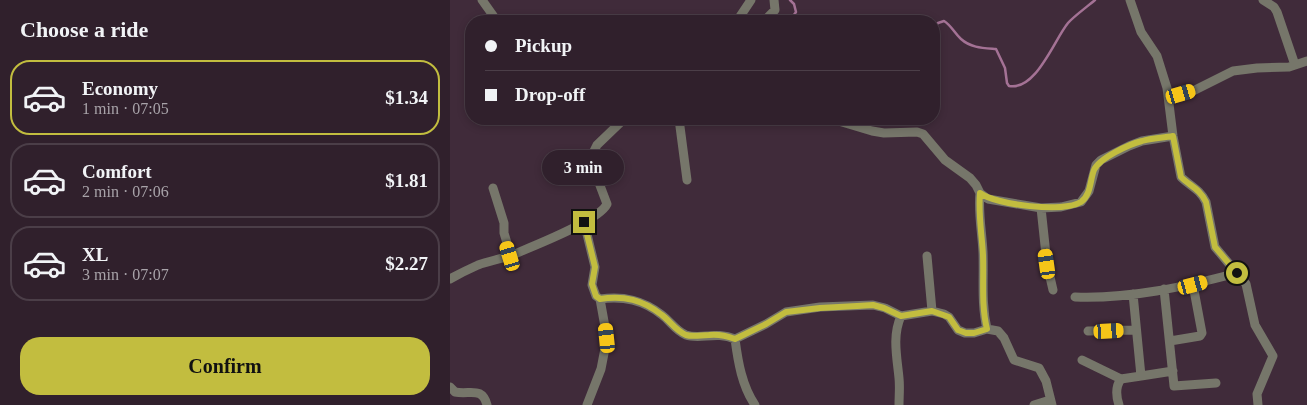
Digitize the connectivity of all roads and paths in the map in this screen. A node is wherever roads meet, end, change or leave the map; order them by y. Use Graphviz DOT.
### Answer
graph roads {
  1 [pos="482,0"];
  2 [pos="751,0"];
  3 [pos="774,0"];
  4 [pos="1130,0"];
  5 [pos="1263,0"];
  6 [pos="493,15"];
  7 [pos="741,15"];
  8 [pos="772,15"];
  9 [pos="1307,61"];
  10 [pos="1295,65"];
  11 [pos="1169,97"];
  12 [pos="618,125"];
  13 [pos="681,125"];
  14 [pos="852,125"];
  15 [pos="1173,136"];
  16 [pos="687,180"];
  17 [pos="493,188"];
  18 [pos="980,193"];
  19 [pos="1041,208"];
  20 [pos="584,222"];
  21 [pos="510,256"];
  22 [pos="927,256"];
  23 [pos="1237,273"];
  24 [pos="450,279"];
  25 [pos="1193,285"];
  26 [pos="1164,289"];
  27 [pos="1053,290"];
  28 [pos="1133,294"];
  29 [pos="1075,297"];
  30 [pos="600,299"];
  31 [pos="932,311"];
  32 [pos="901,316"];
  33 [pos="987,329"];
  34 [pos="1088,330"];
  35 [pos="1136,330"];
  36 [pos="735,339"];
  37 [pos="1170,341"];
  38 [pos="1082,360"];
  39 [pos="1173,371"];
  40 [pos="1140,376"];
  41 [pos="1121,378"];
  42 [pos="1216,382"];
  43 [pos="450,387"];
  44 [pos="1118,402"];
  45 [pos="1052,403"];
  46 [pos="487,405"];
  47 [pos="587,405"];
  48 [pos="755,405"];
  49 [pos="899,405"];
  50 [pos="1034,405"];
  51 [pos="1108,405"];
  52 [pos="1258,405"];
  1 -- 6 [label="street"];
  2 -- 7 [label="street"];
  3 -- 8 [label="street"];
  4 -- 11 [label="street"];
  5 -- 10 [label="street"];
  9 -- 10 [label="street"];
  10 -- 11 [label="street"];
  11 -- 15 [label="street"];
  12 -- 20 [label="street"];
  13 -- 16 [label="street"];
  14 -- 18 [label="street"];
  15 -- 19 [label="street"];
  15 -- 23 [label="street"];
  17 -- 21 [label="street"];
  18 -- 19 [label="street"];
  18 -- 33 [label="street"];
  19 -- 27 [label="street"];
  20 -- 21 [label="street"];
  20 -- 30 [label="street"];
  21 -- 24 [label="street"];
  22 -- 31 [label="street"];
  23 -- 25 [label="street"];
  23 -- 52 [label="street"];
  25 -- 26 [label="street"];
  25 -- 37 [label="street"];
  26 -- 28 [label="street"];
  26 -- 37 [label="street"];
  28 -- 29 [label="street"];
  28 -- 35 [label="street"];
  30 -- 36 [label="street"];
  30 -- 47 [label="street"];
  31 -- 32 [label="street"];
  31 -- 33 [label="street"];
  32 -- 36 [label="street"];
  32 -- 49 [label="street"];
  33 -- 45 [label="street"];
  34 -- 35 [label="street"];
  35 -- 40 [label="street"];
  36 -- 48 [label="street"];
  37 -- 39 [label="street"];
  38 -- 41 [label="street"];
  39 -- 40 [label="street"];
  39 -- 42 [label="street"];
  40 -- 41 [label="street"];
  41 -- 44 [label="street"];
  43 -- 46 [label="street"];
  44 -- 51 [label="street"];
  45 -- 50 [label="street"];
}
